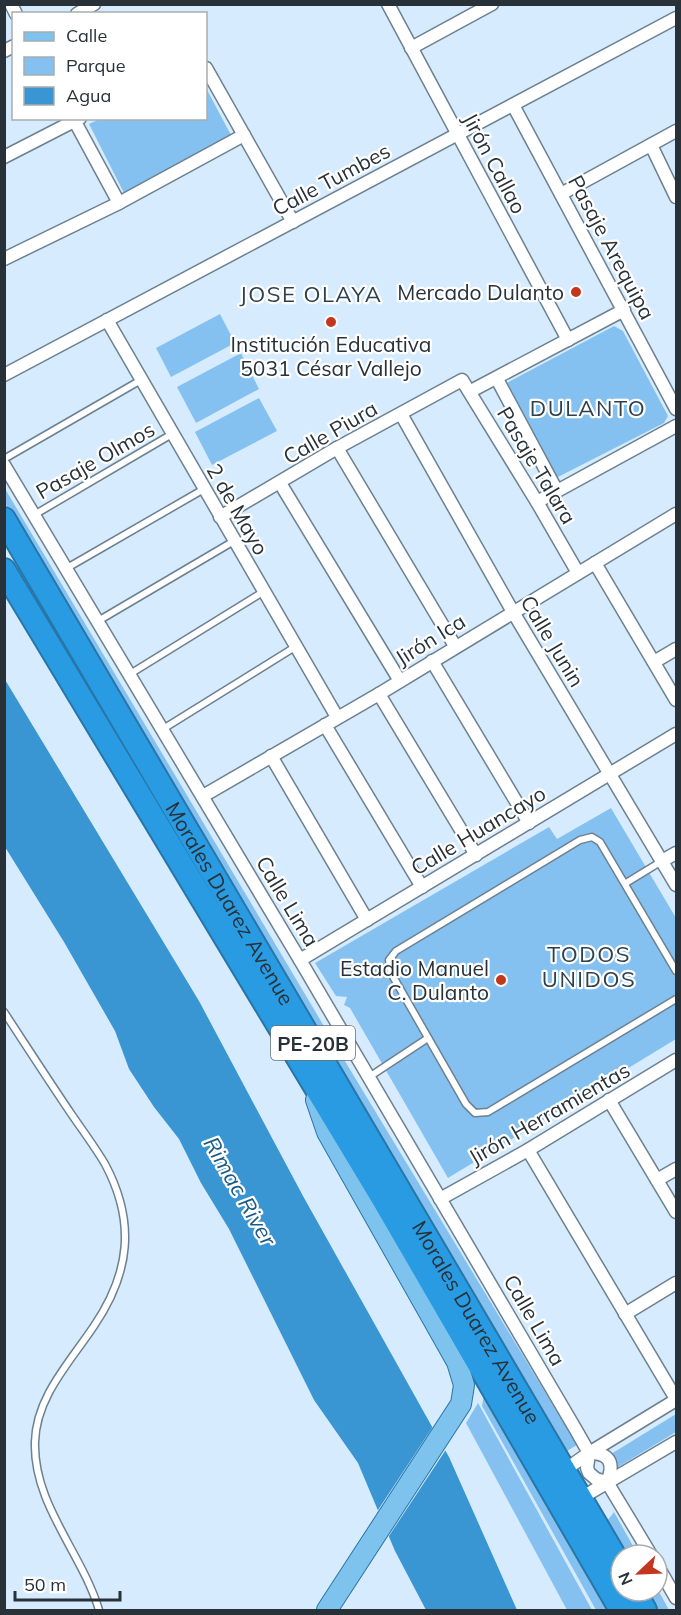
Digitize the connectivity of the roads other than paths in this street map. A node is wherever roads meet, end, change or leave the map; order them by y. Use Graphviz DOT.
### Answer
graph roads {
  1 [pos="94,4"];
  2 [pos="388,4"];
  3 [pos="492,4"];
  4 [pos="80,12"];
  5 [pos="676,18"];
  6 [pos="411,48"];
  7 [pos="207,70"];
  8 [pos="513,105"];
  9 [pos="76,120"];
  10 [pos="676,131"];
  11 [pos="458,134"];
  12 [pos="244,135"];
  13 [pos="651,145"];
  14 [pos="4,157"];
  15 [pos="561,194"];
  16 [pos="676,197"];
  17 [pos="119,203"];
  18 [pos="293,222"];
  19 [pos="4,259"];
  20 [pos="624,310"];
  21 [pos="107,320"];
  22 [pos="568,340"];
  23 [pos="4,375"];
  24 [pos="497,379"];
  25 [pos="141,380"];
  26 [pos="460,380"];
  27 [pos="471,391"];
  28 [pos="676,409"];
  29 [pos="401,414"];
  30 [pos="676,426"];
  31 [pos="172,434"];
  32 [pos="337,448"];
  33 [pos="4,459"];
  34 [pos="4,465"];
  35 [pos="280,483"];
  36 [pos="204,489"];
  37 [pos="557,491"];
  38 [pos="537,502"];
  39 [pos="676,514"];
  40 [pos="34,515"];
  41 [pos="220,517"];
  42 [pos="4,519"];
  43 [pos="234,541"];
  44 [pos="595,563"];
  45 [pos="67,568"];
  46 [pos="4,570"];
  47 [pos="578,573"];
  48 [pos="263,592"];
  49 [pos="513,612"];
  50 [pos="98,621"];
  51 [pos="455,646"];
  52 [pos="295,647"];
  53 [pos="676,649"];
  54 [pos="432,661"];
  55 [pos="654,662"];
  56 [pos="130,674"];
  57 [pos="400,681"];
  58 [pos="380,694"];
  59 [pos="676,700"];
  60 [pos="337,717"];
  61 [pos="325,725"];
  62 [pos="163,729"];
  63 [pos="676,734"];
  64 [pos="271,756"];
  65 [pos="610,774"];
  66 [pos="203,796"];
  67 [pos="529,823"];
  68 [pos="676,853"];
  69 [pos="476,855"];
  70 [pos="662,861"];
  71 [pos="626,883"];
  72 [pos="676,885"];
  73 [pos="422,887"];
  74 [pos="367,920"];
  75 [pos="300,960"];
  76 [pos="676,971"];
  77 [pos="676,999"];
  78 [pos="4,1012"];
  79 [pos="428,1038"];
  80 [pos="676,1060"];
  81 [pos="307,1072"];
  82 [pos="369,1077"];
  83 [pos="609,1100"];
  84 [pos="528,1150"];
  85 [pos="676,1169"];
  86 [pos="657,1180"];
  87 [pos="440,1198"];
  88 [pos="676,1212"];
  89 [pos="676,1283"];
  90 [pos="626,1314"];
  91 [pos="676,1400"];
  92 [pos="676,1442"];
  93 [pos="589,1453"];
  94 [pos="565,1470"];
  95 [pos="607,1482"];
  96 [pos="581,1498"];
  97 [pos="644,1543"];
  98 [pos="609,1546"];
  99 [pos="672,1578"];
  100 [pos="676,1598"];
  101 [pos="99,1611"];
  102 [pos="327,1611"];
  103 [pos="621,1611"];
  1 -- 4 [label="street"];
  2 -- 6 [label="street, Jirón Callao"];
  3 -- 6 [label="street"];
  5 -- 8 [label="street, Calle Tumbes"];
  6 -- 11 [label="street, Jirón Callao"];
  7 -- 12 [label="street"];
  8 -- 11 [label="street, Calle Tumbes"];
  8 -- 15 [label="street, Pasaje Arequipa"];
  9 -- 14 [label="street"];
  9 -- 17 [label="street"];
  10 -- 13 [label="street"];
  11 -- 18 [label="street, Calle Tumbes"];
  11 -- 22 [label="street, Jirón Callao"];
  12 -- 17 [label="street"];
  12 -- 18 [label="street"];
  13 -- 15 [label="street"];
  13 -- 16 [label="street"];
  15 -- 20 [label="street, Pasaje Arequipa"];
  17 -- 19 [label="street"];
  18 -- 21 [label="street, Calle Tumbes"];
  20 -- 22 [label="street"];
  20 -- 28 [label="street, Pasaje Arequipa"];
  21 -- 23 [label="street, Calle Tumbes"];
  21 -- 25 [label="street, 2 de Mayo"];
  22 -- 24 [label="street"];
  24 -- 27 [label="street"];
  24 -- 37 [label="street"];
  25 -- 31 [label="street, 2 de Mayo"];
  25 -- 33 [label="lane"];
  26 -- 27 [label="street, Pasaje Talara"];
  26 -- 29 [label="street, Calle Piura"];
  27 -- 38 [label="street, Pasaje Talara"];
  29 -- 32 [label="street, Calle Piura"];
  29 -- 49 [label="street, Calle Junin"];
  30 -- 37 [label="street"];
  31 -- 36 [label="street, 2 de Mayo"];
  31 -- 40 [label="lane, Pasaje Olmos"];
  32 -- 35 [label="street, Calle Piura"];
  32 -- 51 [label="street"];
  34 -- 40 [label="street, Calle Lima"];
  35 -- 41 [label="street, Calle Piura"];
  35 -- 57 [label="street"];
  36 -- 41 [label="street, 2 de Mayo"];
  36 -- 45 [label="lane"];
  37 -- 38 [label="street"];
  38 -- 47 [label="street, Pasaje Talara"];
  39 -- 44 [label="street, Jirón Ica"];
  40 -- 45 [label="street, Calle Lima"];
  41 -- 43 [label="street, 2 de Mayo"];
  42 -- 94 [label="highway, Morales Duarez Avenue / PE-20B"];
  43 -- 48 [label="street, 2 de Mayo"];
  43 -- 50 [label="lane"];
  44 -- 47 [label="street, Jirón Ica"];
  44 -- 55 [label="street"];
  45 -- 50 [label="street, Calle Lima"];
  46 -- 81 [label="highway, Morales Duarez Avenue / PE-20B"];
  47 -- 49 [label="street, Jirón Ica"];
  48 -- 52 [label="street, 2 de Mayo"];
  48 -- 56 [label="lane"];
  49 -- 51 [label="street, Jirón Ica"];
  49 -- 65 [label="street, Calle Junin"];
  50 -- 56 [label="street, Calle Lima"];
  51 -- 54 [label="street, Jirón Ica"];
  52 -- 60 [label="street, 2 de Mayo"];
  52 -- 62 [label="lane"];
  53 -- 55 [label="street"];
  54 -- 57 [label="street, Jirón Ica"];
  54 -- 67 [label="street"];
  55 -- 59 [label="street"];
  56 -- 62 [label="street, Calle Lima"];
  57 -- 58 [label="street, Jirón Ica"];
  58 -- 60 [label="street, Jirón Ica"];
  58 -- 69 [label="street"];
  60 -- 61 [label="street, Jirón Ica"];
  61 -- 64 [label="street, Jirón Ica"];
  61 -- 73 [label="street"];
  62 -- 66 [label="street, Calle Lima"];
  63 -- 65 [label="street, Calle Huancayo"];
  64 -- 66 [label="street, Jirón Ica"];
  64 -- 74 [label="street"];
  65 -- 67 [label="street, Calle Huancayo"];
  65 -- 70 [label="street, Calle Junin"];
  66 -- 75 [label="street, Calle Lima"];
  67 -- 69 [label="street, Calle Huancayo"];
  68 -- 70 [label="street"];
  69 -- 73 [label="street, Calle Huancayo"];
  70 -- 71 [label="lane"];
  70 -- 72 [label="street, Calle Junin"];
  71 -- 76 [label="lane"];
  71 -- 79 [label="lane"];
  73 -- 74 [label="street, Calle Huancayo"];
  74 -- 75 [label="street, Calle Huancayo"];
  75 -- 82 [label="street, Calle Lima"];
  77 -- 79 [label="lane"];
  78 -- 101 [label="lane"];
  79 -- 82 [label="lane"];
  80 -- 83 [label="street, Jirón Herramientas"];
  81 -- 102 [label="main road"];
  81 -- 103 [label="highway, Morales Duarez Avenue / PE-20B"];
  82 -- 87 [label="street, Calle Lima"];
  83 -- 84 [label="street, Jirón Herramientas"];
  83 -- 86 [label="street"];
  84 -- 87 [label="street, Jirón Herramientas"];
  84 -- 90 [label="street"];
  85 -- 86 [label="street"];
  86 -- 88 [label="street"];
  87 -- 93 [label="street, Calle Lima"];
  89 -- 90 [label="street"];
  90 -- 91 [label="street"];
  91 -- 93 [label="street"];
  92 -- 95 [label="street"];
  93 -- 94 [label="street"];
  93 -- 95 [label="street, Calle Lima"];
  93 -- 95 [label="street, Calle Lima"];
  94 -- 96 [label="highway, Morales Duarez Avenue / PE-20B"];
  95 -- 96 [label="street"];
  95 -- 97 [label="street, Calle Lima"];
  96 -- 98 [label="highway, Morales Duarez Avenue / PE-20B"];
  99 -- 100 [label="street"];
}
